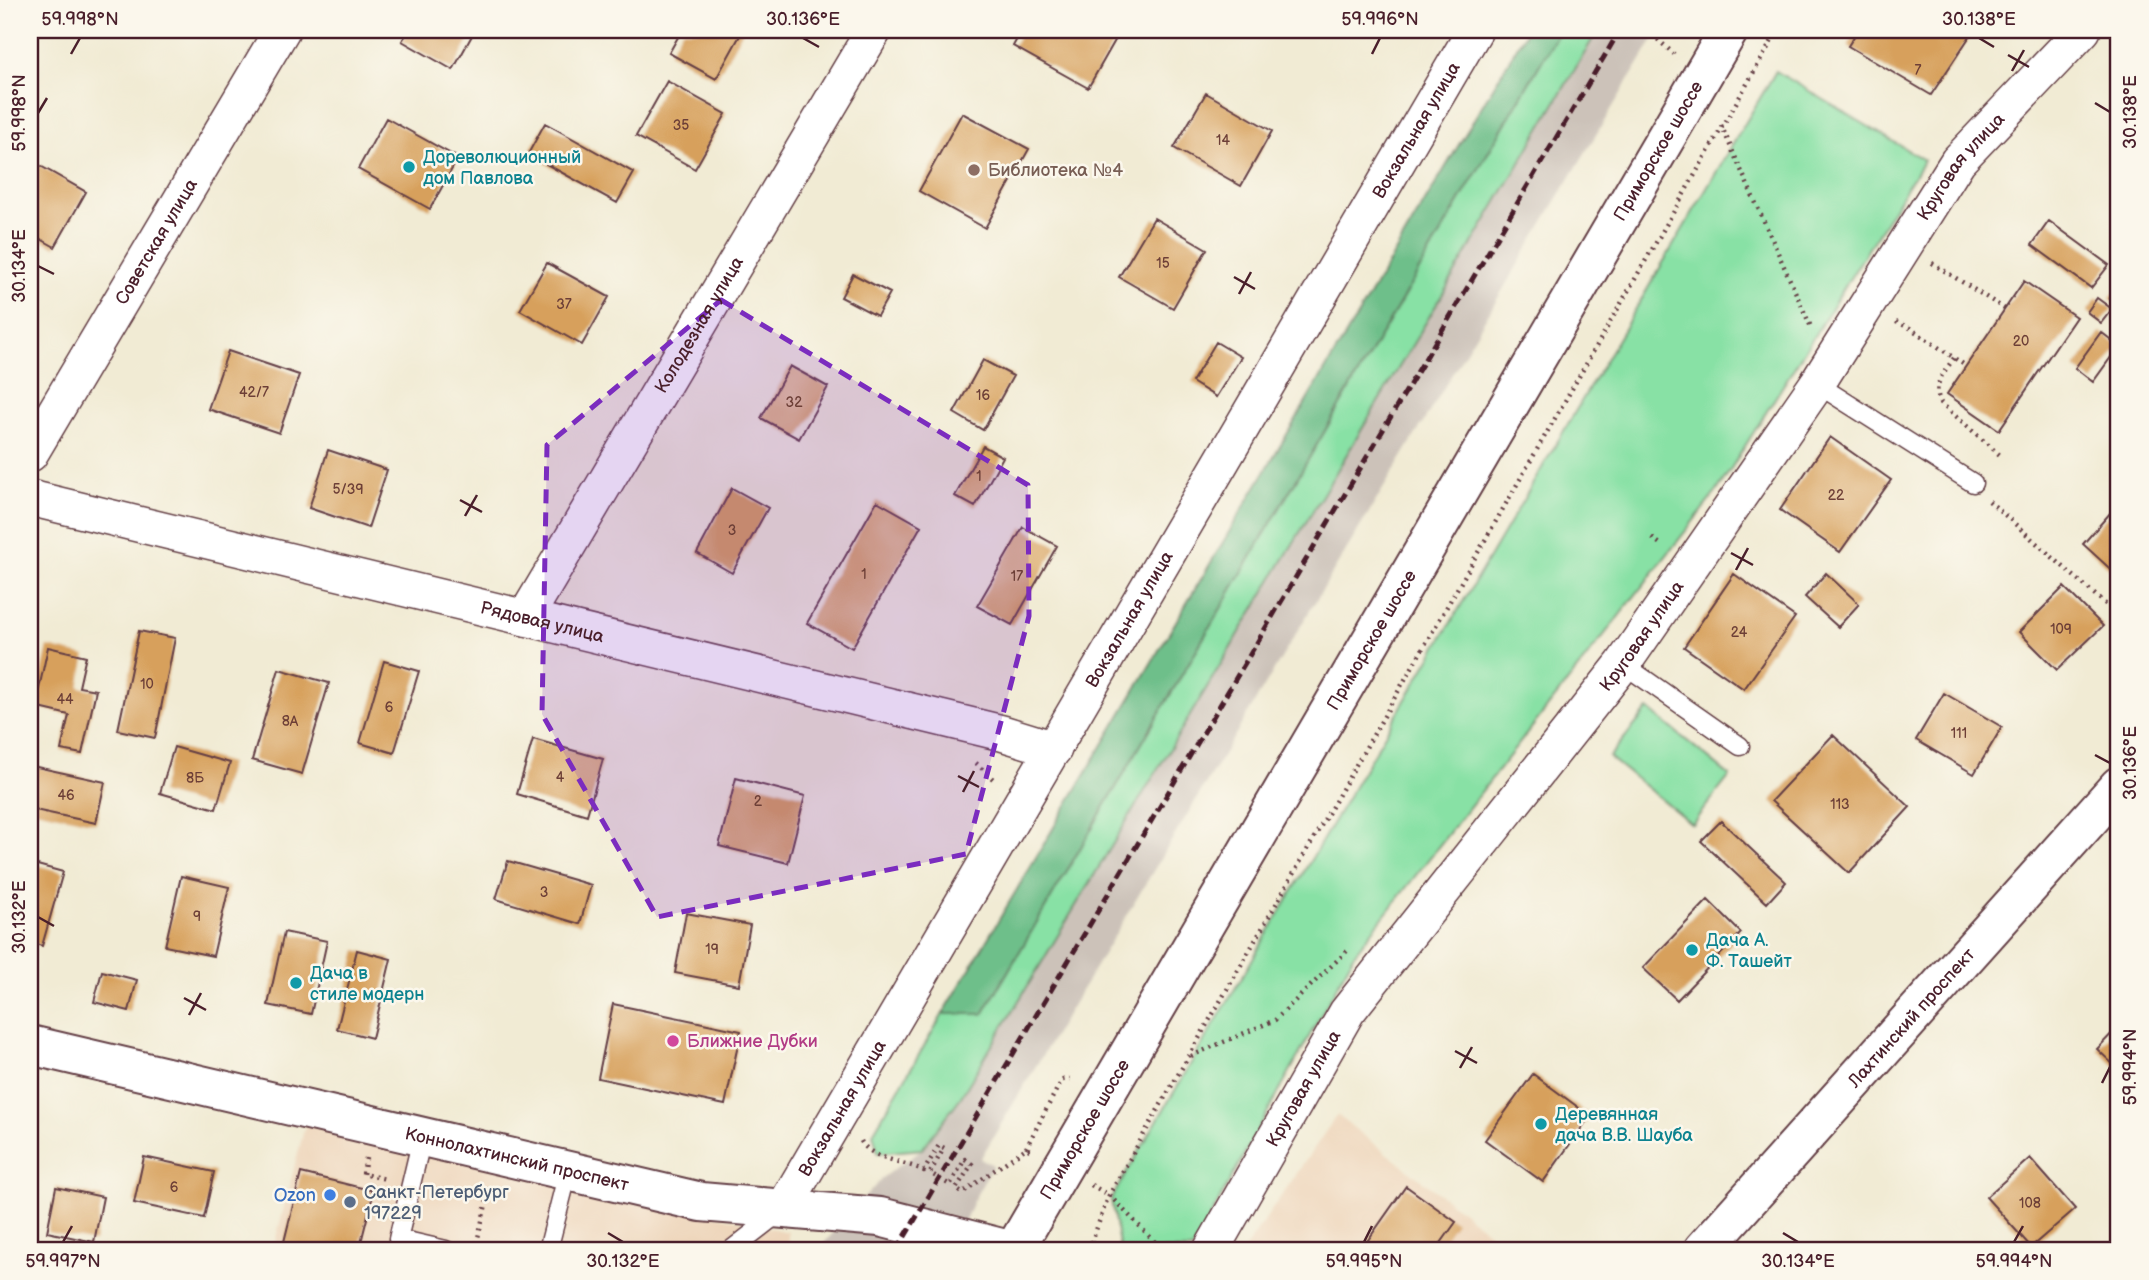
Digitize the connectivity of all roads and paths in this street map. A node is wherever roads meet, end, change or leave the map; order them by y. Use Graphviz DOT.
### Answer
graph roads {
  1 [pos="282,30"];
  2 [pos="874,30"];
  3 [pos="1475,30"];
  4 [pos="1730,30"];
  5 [pos="1778,30"];
  6 [pos="2083,30"];
  7 [pos="1721,125"];
  8 [pos="1905,244"];
  9 [pos="2005,309"];
  10 [pos="1863,312"];
  11 [pos="1954,358"];
  12 [pos="1966,366"];
  13 [pos="1823,375"];
  14 [pos="30,454"];
  15 [pos="2001,456"];
  16 [pos="1973,483"];
  17 [pos="30,498"];
  18 [pos="2119,616"];
  19 [pos="525,618"];
  20 [pos="1623,664"];
  21 [pos="1740,746"];
  22 [pos="1054,749"];
  23 [pos="2119,786"];
  24 [pos="1357,942"];
  25 [pos="30,1045"];
  26 [pos="1190,1057"];
  27 [pos="1070,1079"];
  28 [pos="422,1138"];
  29 [pos="864,1147"];
  30 [pos="1026,1148"];
  31 [pos="1033,1152"];
  32 [pos="367,1158"];
  33 [pos="568,1172"];
  34 [pos="389,1179"];
  35 [pos="1080,1179"];
  36 [pos="492,1180"];
  37 [pos="1109,1195"];
  38 [pos="783,1209"];
  39 [pos="1089,1249"];
  40 [pos="446,1250"];
  41 [pos="475,1250"];
  42 [pos="548,1250"];
  43 [pos="731,1250"];
  44 [pos="1012,1250"];
  45 [pos="1163,1250"];
  46 [pos="1210,1250"];
  47 [pos="1703,1250"];
  1 -- 14 [label="street, Советская улица"];
  2 -- 19 [label="street, Колодезная улица"];
  3 -- 22 [label="street, Вокзальная улица"];
  4 -- 44 [label="main road, Приморское шоссе"];
  5 -- 7 [label="path"];
  6 -- 8 [label="street, Круговая улица"];
  7 -- 13 [label="path"];
  7 -- 26 [label="path"];
  8 -- 9 [label="path"];
  8 -- 10 [label="street, Круговая улица"];
  10 -- 11 [label="path"];
  10 -- 13 [label="street, Круговая улица"];
  11 -- 12 [label="path"];
  11 -- 15 [label="path"];
  13 -- 16 [label="lane"];
  13 -- 20 [label="street, Круговая улица"];
  16 -- 18 [label="path"];
  17 -- 19 [label="street, Рядовая улица"];
  19 -- 22 [label="street, Рядовая улица"];
  20 -- 21 [label="lane"];
  20 -- 46 [label="street, Круговая улица"];
  22 -- 38 [label="street, Вокзальная улица"];
  23 -- 47 [label="main road, Лахтинский проспект"];
  24 -- 26 [label="path"];
  25 -- 28 [label="main road, Коннолахтинский проспект"];
  26 -- 37 [label="path"];
  27 -- 30 [label="path"];
  28 -- 33 [label="main road, Коннолахтинский проспект"];
  28 -- 40 [label="lane"];
  29 -- 30 [label="path"];
  30 -- 31 [label="path"];
  32 -- 34 [label="path"];
  33 -- 38 [label="main road, Коннолахтинский проспект"];
  33 -- 42 [label="lane"];
  35 -- 37 [label="path"];
  36 -- 41 [label="path"];
  37 -- 39 [label="path"];
  37 -- 45 [label="path"];
  38 -- 43 [label="lane"];
  38 -- 44 [label="main road, Коннолахтинский проспект"];
}
